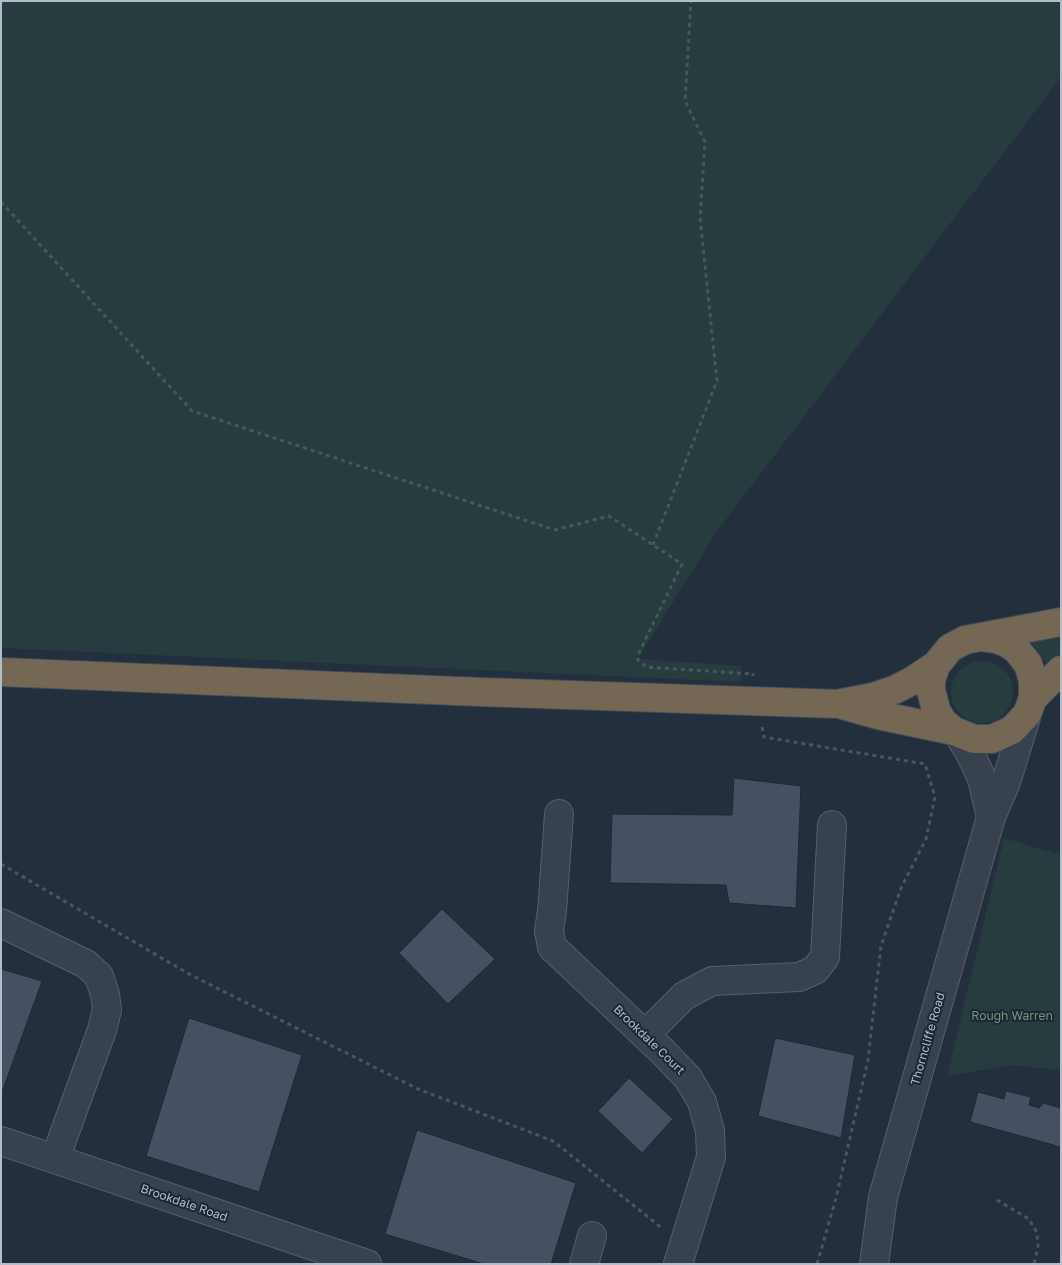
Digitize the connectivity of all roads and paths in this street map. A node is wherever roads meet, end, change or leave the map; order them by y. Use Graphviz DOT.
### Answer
graph roads {
  1 [pos="692,1"];
  2 [pos="1,202"];
  3 [pos="653,545"];
  4 [pos="1061,622"];
  5 [pos="981,637"];
  6 [pos="936,665"];
  7 [pos="1061,670"];
  8 [pos="1,672"];
  9 [pos="756,701"];
  10 [pos="838,704"];
  11 [pos="1030,706"];
  12 [pos="956,732"];
  13 [pos="559,814"];
  14 [pos="991,817"];
  15 [pos="832,826"];
  16 [pos="1,864"];
  17 [pos="1,923"];
  18 [pos="645,1035"];
  19 [pos="1,1141"];
  20 [pos="55,1159"];
  21 [pos="997,1200"];
  22 [pos="592,1236"];
  23 [pos="681,1255"];
  24 [pos="367,1264"];
  25 [pos="584,1264"];
  26 [pos="817,1264"];
  27 [pos="874,1264"];
  28 [pos="1034,1264"];
  1 -- 3 [label="path"];
  2 -- 3 [label="path"];
  3 -- 9 [label="path"];
  4 -- 5 [label="highway"];
  5 -- 6 [label="highway"];
  5 -- 11 [label="highway"];
  6 -- 10 [label="highway"];
  6 -- 12 [label="highway"];
  7 -- 11 [label="highway"];
  8 -- 9 [label="highway"];
  9 -- 10 [label="highway"];
  9 -- 26 [label="path"];
  10 -- 12 [label="highway"];
  11 -- 12 [label="highway"];
  11 -- 14 [label="street, Thorncliffe Road"];
  12 -- 14 [label="street, Thorncliffe Road"];
  13 -- 18 [label="street, Brookdale Court"];
  14 -- 27 [label="street, Thorncliffe Road"];
  15 -- 18 [label="street"];
  16 -- 23 [label="path"];
  17 -- 20 [label="street"];
  18 -- 23 [label="street, Brookdale Court"];
  19 -- 20 [label="street, Brookdale Road"];
  20 -- 24 [label="street, Brookdale Road"];
  21 -- 28 [label="path"];
  22 -- 25 [label="street"];
}
